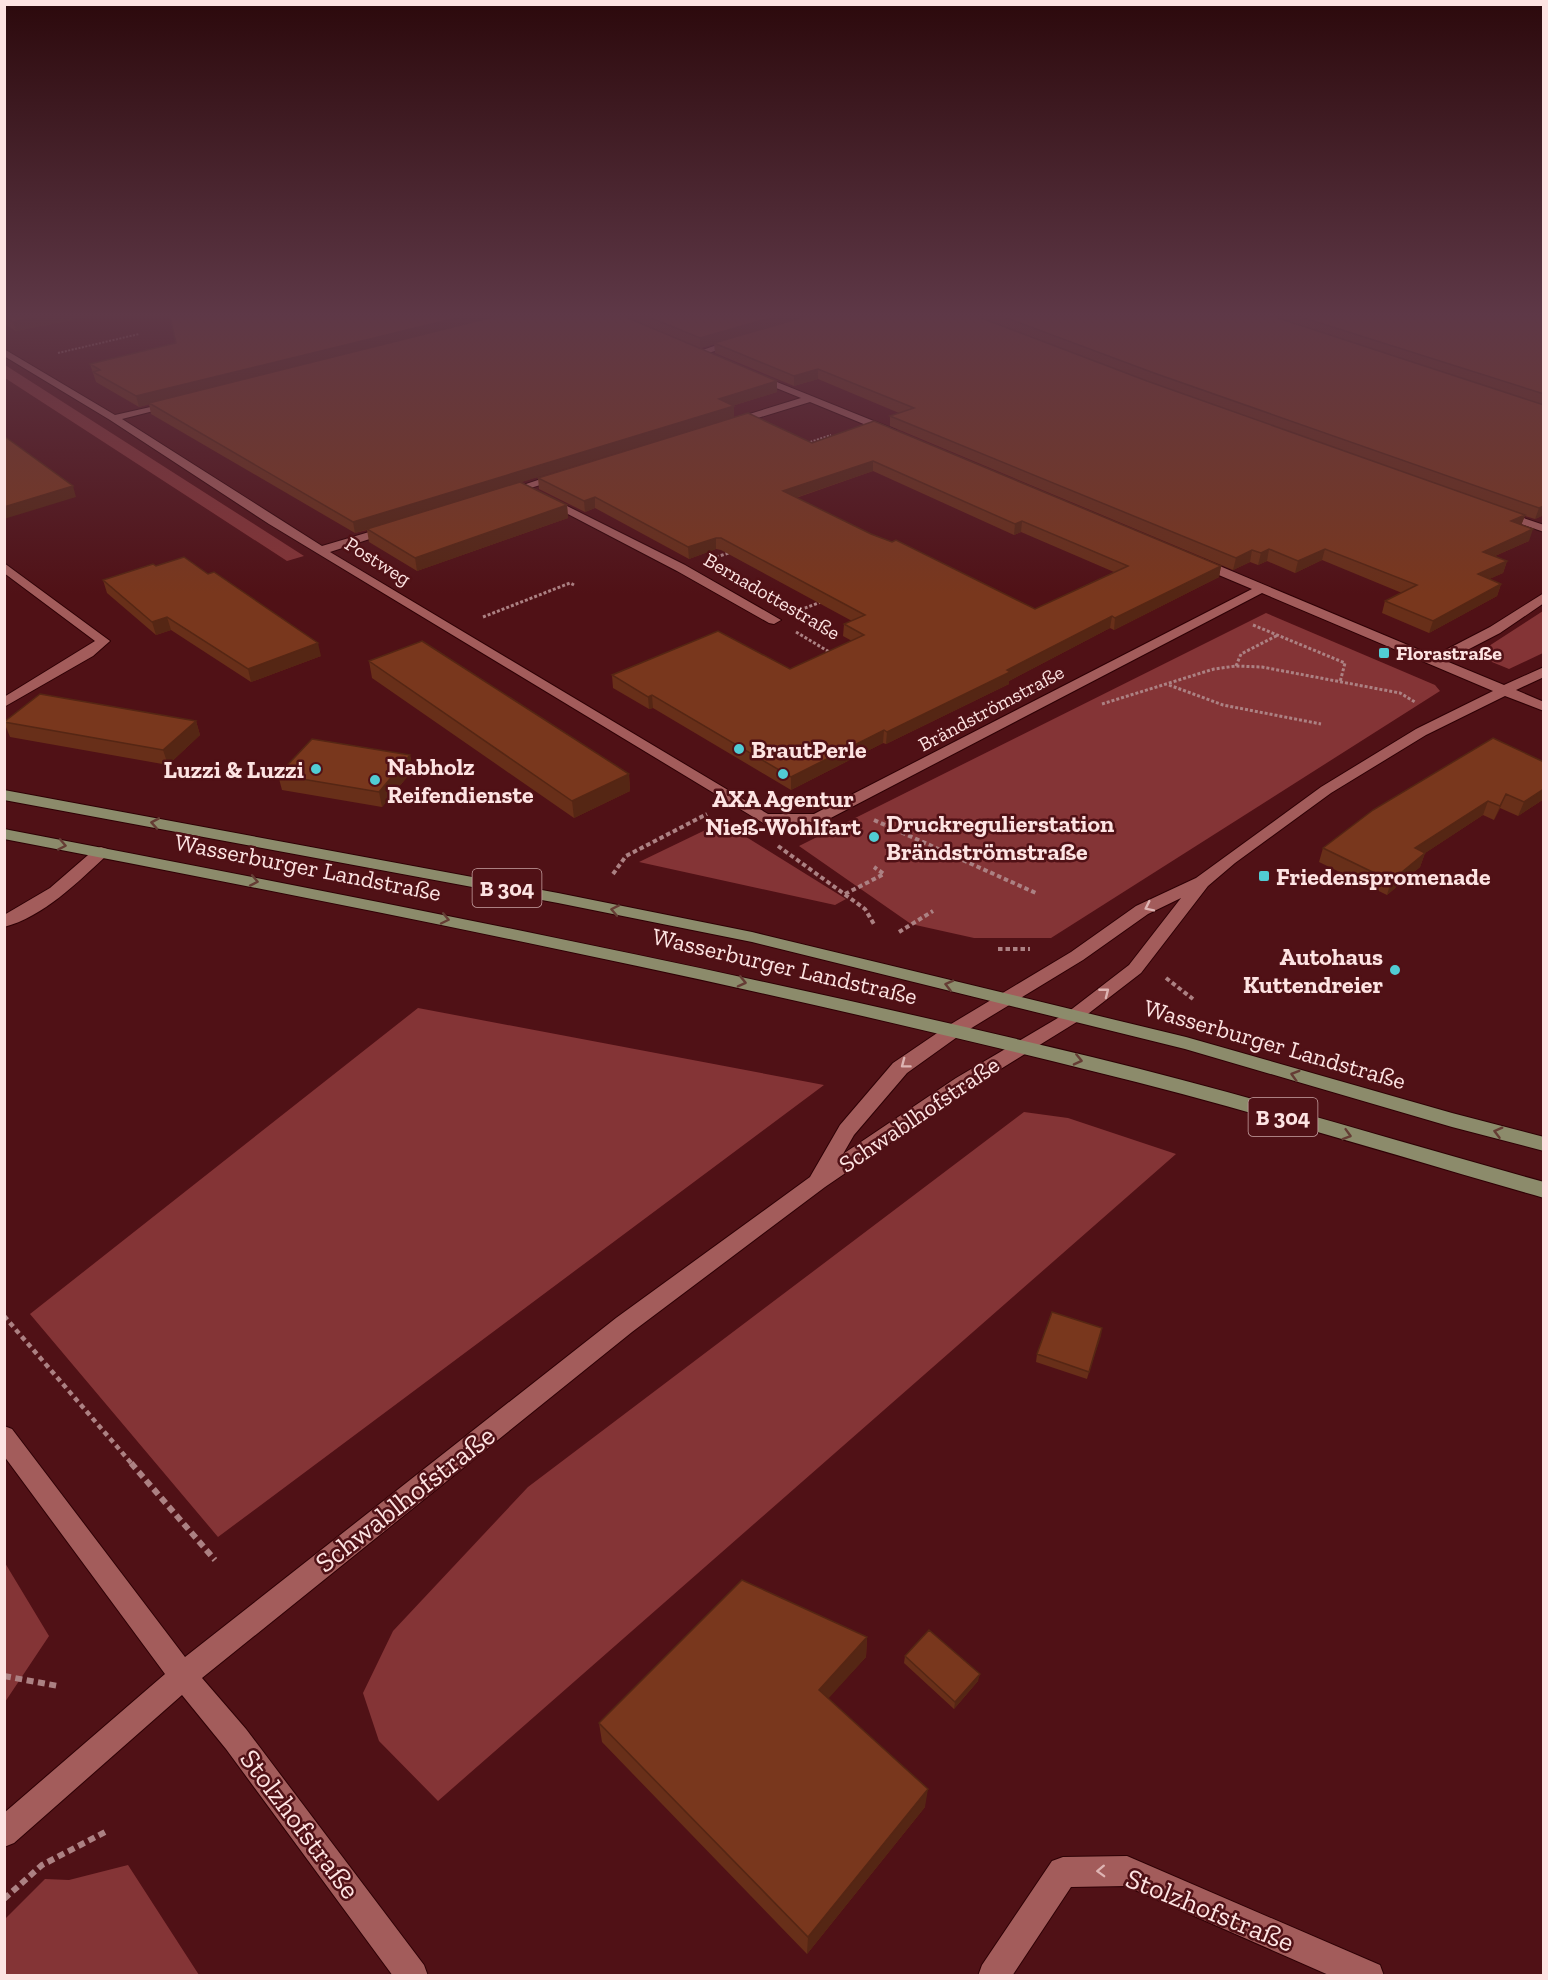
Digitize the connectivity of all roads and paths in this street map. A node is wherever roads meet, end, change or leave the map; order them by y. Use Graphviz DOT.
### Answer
graph roads {
  1 [pos="100,409"];
  2 [pos="148,409"];
  3 [pos="774,409"];
  4 [pos="834,409"];
  5 [pos="114,418"];
  6 [pos="869,423"];
  7 [pos="719,426"];
  8 [pos="901,436"];
  9 [pos="806,443"];
  10 [pos="575,471"];
  11 [pos="524,488"];
  12 [pos="493,497"];
  13 [pos="1487,508"];
  14 [pos="398,527"];
  15 [pos="1544,529"];
  16 [pos="731,546"];
  17 [pos="323,550"];
  18 [pos="1185,556"];
  19 [pos="4,567"];
  20 [pos="681,568"];
  21 [pos="574,585"];
  22 [pos="1261,589"];
  23 [pos="1544,597"];
  24 [pos="822,601"];
  25 [pos="1218,611"];
  26 [pos="774,620"];
  27 [pos="452,629"];
  28 [pos="1278,635"];
  29 [pos="839,657"];
  30 [pos="1435,661"];
  31 [pos="1236,666"];
  32 [pos="1544,671"];
  33 [pos="1340,682"];
  34 [pos="1169,685"];
  35 [pos="1506,690"];
  36 [pos="4,703"];
  37 [pos="1101,704"];
  38 [pos="1408,706"];
  39 [pos="1544,707"];
  40 [pos="1321,724"];
  41 [pos="4,795"];
  42 [pos="733,800"];
  43 [pos="844,806"];
  44 [pos="4,834"];
  45 [pos="778,846"];
  46 [pos="101,852"];
  47 [pos="874,867"];
  48 [pos="613,874"];
  49 [pos="1202,882"];
  50 [pos="844,894"];
  51 [pos="1038,894"];
  52 [pos="933,911"];
  53 [pos="4,921"];
  54 [pos="875,926"];
  55 [pos="899,932"];
  56 [pos="1006,999"];
  57 [pos="1074,1016"];
  58 [pos="953,1031"];
  59 [pos="1021,1047"];
  60 [pos="1544,1144"];
  61 [pos="818,1182"];
  62 [pos="1544,1190"];
  63 [pos="4,1316"];
  64 [pos="4,1436"];
  65 [pos="215,1560"];
  66 [pos="4,1676"];
  67 [pos="183,1676"];
  68 [pos="58,1686"];
  69 [pos="105,1832"];
  70 [pos="4,1833"];
  71 [pos="4,1899"];
  72 [pos="413,1976"];
  73 [pos="993,1976"];
  74 [pos="1369,1976"];
  1 -- 5 [label="street, Postweg"];
  2 -- 5 [label="street"];
  3 -- 7 [label="street"];
  4 -- 6 [label="street"];
  5 -- 17 [label="street, Postweg"];
  6 -- 8 [label="street"];
  6 -- 9 [label="path"];
  10 -- 11 [label="street"];
  11 -- 12 [label="street"];
  11 -- 20 [label="street, Bernadottestraße"];
  13 -- 15 [label="street"];
  14 -- 17 [label="street"];
  16 -- 20 [label="path"];
  17 -- 27 [label="street, Postweg"];
  18 -- 22 [label="street"];
  19 -- 36 [label="street"];
  20 -- 26 [label="street, Bernadottestraße"];
  21 -- 27 [label="path"];
  22 -- 25 [label="street, Brändströmstraße"];
  22 -- 30 [label="street"];
  23 -- 30 [label="street"];
  24 -- 26 [label="path"];
  25 -- 28 [label="path"];
  25 -- 43 [label="street, Brändströmstraße"];
  26 -- 29 [label="path, Bernadottestraße"];
  27 -- 42 [label="street, Postweg"];
  28 -- 31 [label="path"];
  28 -- 33 [label="path"];
  30 -- 35 [label="street"];
  31 -- 33 [label="path"];
  31 -- 34 [label="path"];
  32 -- 35 [label="street"];
  33 -- 38 [label="path"];
  34 -- 37 [label="path"];
  34 -- 40 [label="path"];
  35 -- 39 [label="street"];
  35 -- 49 [label="street"];
  56 -- 41 [label="main road, Wasserburger Landstraße / B 304, one-way"];
  42 -- 43 [label="street, Brändströmstraße"];
  42 -- 48 [label="path"];
  43 -- 51 [label="path"];
  44 -- 46 [label="main road, Wasserburger Landstraße / B 304, one-way"];
  45 -- 50 [label="path"];
  46 -- 53 [label="street"];
  46 -- 58 [label="main road, Wasserburger Landstraße / B 304, one-way"];
  47 -- 50 [label="path"];
  49 -- 56 [label="street, one-way"];
  57 -- 49 [label="street, one-way"];
  50 -- 54 [label="path"];
  52 -- 55 [label="path"];
  56 -- 57 [label="main road, Wasserburger Landstraße / B 304"];
  56 -- 58 [label="street"];
  57 -- 59 [label="street"];
  60 -- 57 [label="main road, Wasserburger Landstraße / B 304, one-way"];
  58 -- 59 [label="main road, Wasserburger Landstraße / B 304"];
  58 -- 61 [label="street, Schwablhofstraße, one-way"];
  59 -- 61 [label="street, Schwablhofstraße"];
  59 -- 62 [label="main road, Wasserburger Landstraße / B 304, one-way"];
  61 -- 67 [label="street, Schwablhofstraße"];
  63 -- 65 [label="path"];
  64 -- 67 [label="street, Stolzhofstraße"];
  66 -- 68 [label="path"];
  67 -- 70 [label="street, Schwablhofstraße"];
  67 -- 72 [label="street, Stolzhofstraße"];
  69 -- 71 [label="path"];
  74 -- 73 [label="street, Stolzhofstraße, one-way"];
}
